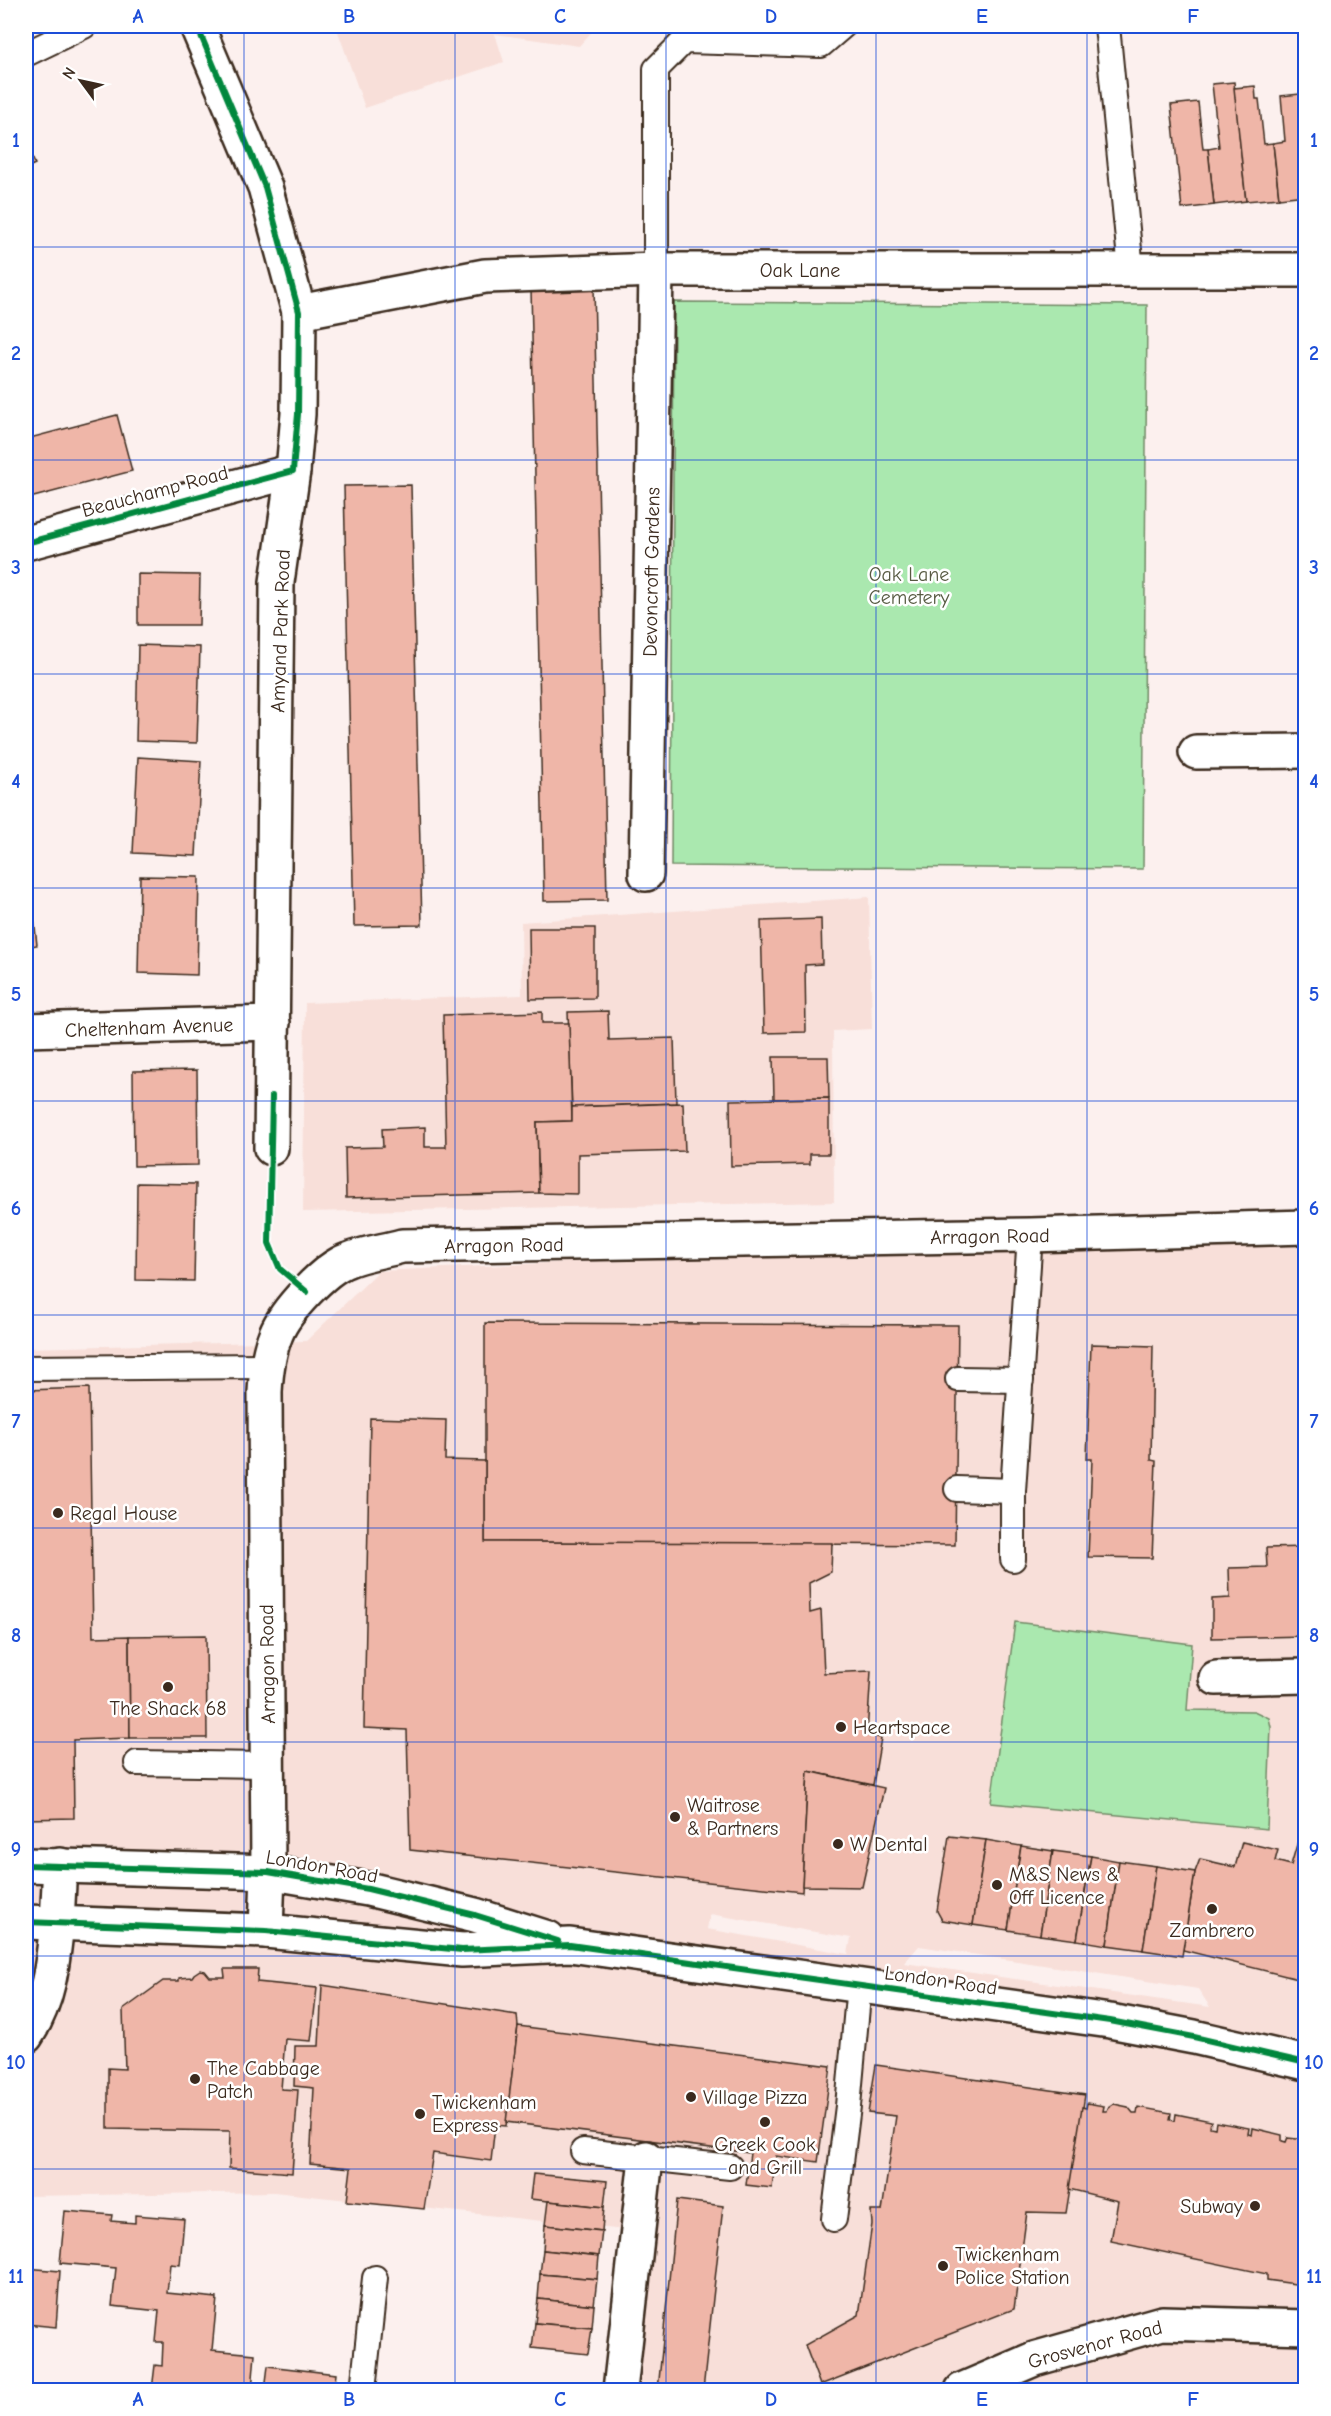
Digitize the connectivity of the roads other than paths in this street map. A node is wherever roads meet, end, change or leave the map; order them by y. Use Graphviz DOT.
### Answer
graph roads {
  1 [pos="84,26"];
  2 [pos="197,26"];
  3 [pos="843,26"];
  4 [pos="1107,26"];
  5 [pos="26,54"];
  6 [pos="656,270"];
  7 [pos="1131,270"];
  8 [pos="1305,270"];
  9 [pos="298,312"];
  10 [pos="293,471"];
  11 [pos="26,543"];
  12 [pos="1305,751"];
  13 [pos="1196,752"];
  14 [pos="646,874"];
  15 [pos="273,1023"];
  16 [pos="26,1030"];
  17 [pos="272,1148"];
  18 [pos="1305,1227"];
  19 [pos="1030,1235"];
  20 [pos="267,1366"];
  21 [pos="26,1368"];
  22 [pos="958,1380"];
  23 [pos="1021,1380"];
  24 [pos="957,1489"];
  25 [pos="1013,1491"];
  26 [pos="1013,1559"];
  27 [pos="1305,1676"];
  28 [pos="1216,1678"];
  29 [pos="137,1763"];
  30 [pos="268,1765"];
  31 [pos="26,1865"];
  32 [pos="60,1865"];
  33 [pos="268,1872"];
  34 [pos="41,1922"];
  35 [pos="266,1931"];
  36 [pos="570,1945"];
  37 [pos="858,1985"];
  38 [pos="26,2036"];
  39 [pos="1305,2063"];
  40 [pos="584,2151"];
  41 [pos="646,2158"];
  42 [pos="730,2167"];
  43 [pos="834,2218"];
  44 [pos="375,2278"];
  45 [pos="1305,2327"];
  46 [pos="363,2391"];
  47 [pos="620,2391"];
  48 [pos="962,2391"];
  1 -- 5 [label="lane"];
  2 -- 9 [label="street, Amyand Park Road"];
  3 -- 6 [label="lane"];
  4 -- 7 [label="lane"];
  6 -- 7 [label="street, Oak Lane"];
  6 -- 9 [label="street, Oak Lane"];
  6 -- 14 [label="street, Devoncroft Gardens"];
  7 -- 8 [label="street, Oak Lane"];
  9 -- 10 [label="street, Amyand Park Road"];
  10 -- 11 [label="street, Beauchamp Road"];
  10 -- 15 [label="street, Amyand Park Road"];
  12 -- 13 [label="street"];
  15 -- 16 [label="street, Cheltenham Avenue"];
  15 -- 17 [label="street, Amyand Park Road"];
  18 -- 19 [label="street, Arragon Road"];
  19 -- 20 [label="street, Arragon Road"];
  19 -- 23 [label="lane"];
  20 -- 21 [label="lane"];
  20 -- 30 [label="street, Arragon Road"];
  22 -- 23 [label="lane"];
  23 -- 25 [label="lane"];
  24 -- 25 [label="lane"];
  25 -- 26 [label="lane"];
  27 -- 28 [label="street"];
  29 -- 30 [label="lane"];
  30 -- 33 [label="street, Arragon Road"];
  31 -- 32 [label="street, London Road"];
  32 -- 33 [label="street, London Road"];
  32 -- 34 [label="street"];
  33 -- 35 [label="street, Arragon Road"];
  33 -- 36 [label="street, London Road"];
  34 -- 35 [label="street, London Road"];
  34 -- 38 [label="street"];
  35 -- 36 [label="street, London Road"];
  36 -- 37 [label="street, London Road"];
  37 -- 39 [label="street, London Road"];
  37 -- 43 [label="lane"];
  40 -- 41 [label="lane"];
  41 -- 42 [label="lane"];
  41 -- 47 [label="street"];
  44 -- 46 [label="lane"];
  45 -- 48 [label="street, Grosvenor Road"];
}
